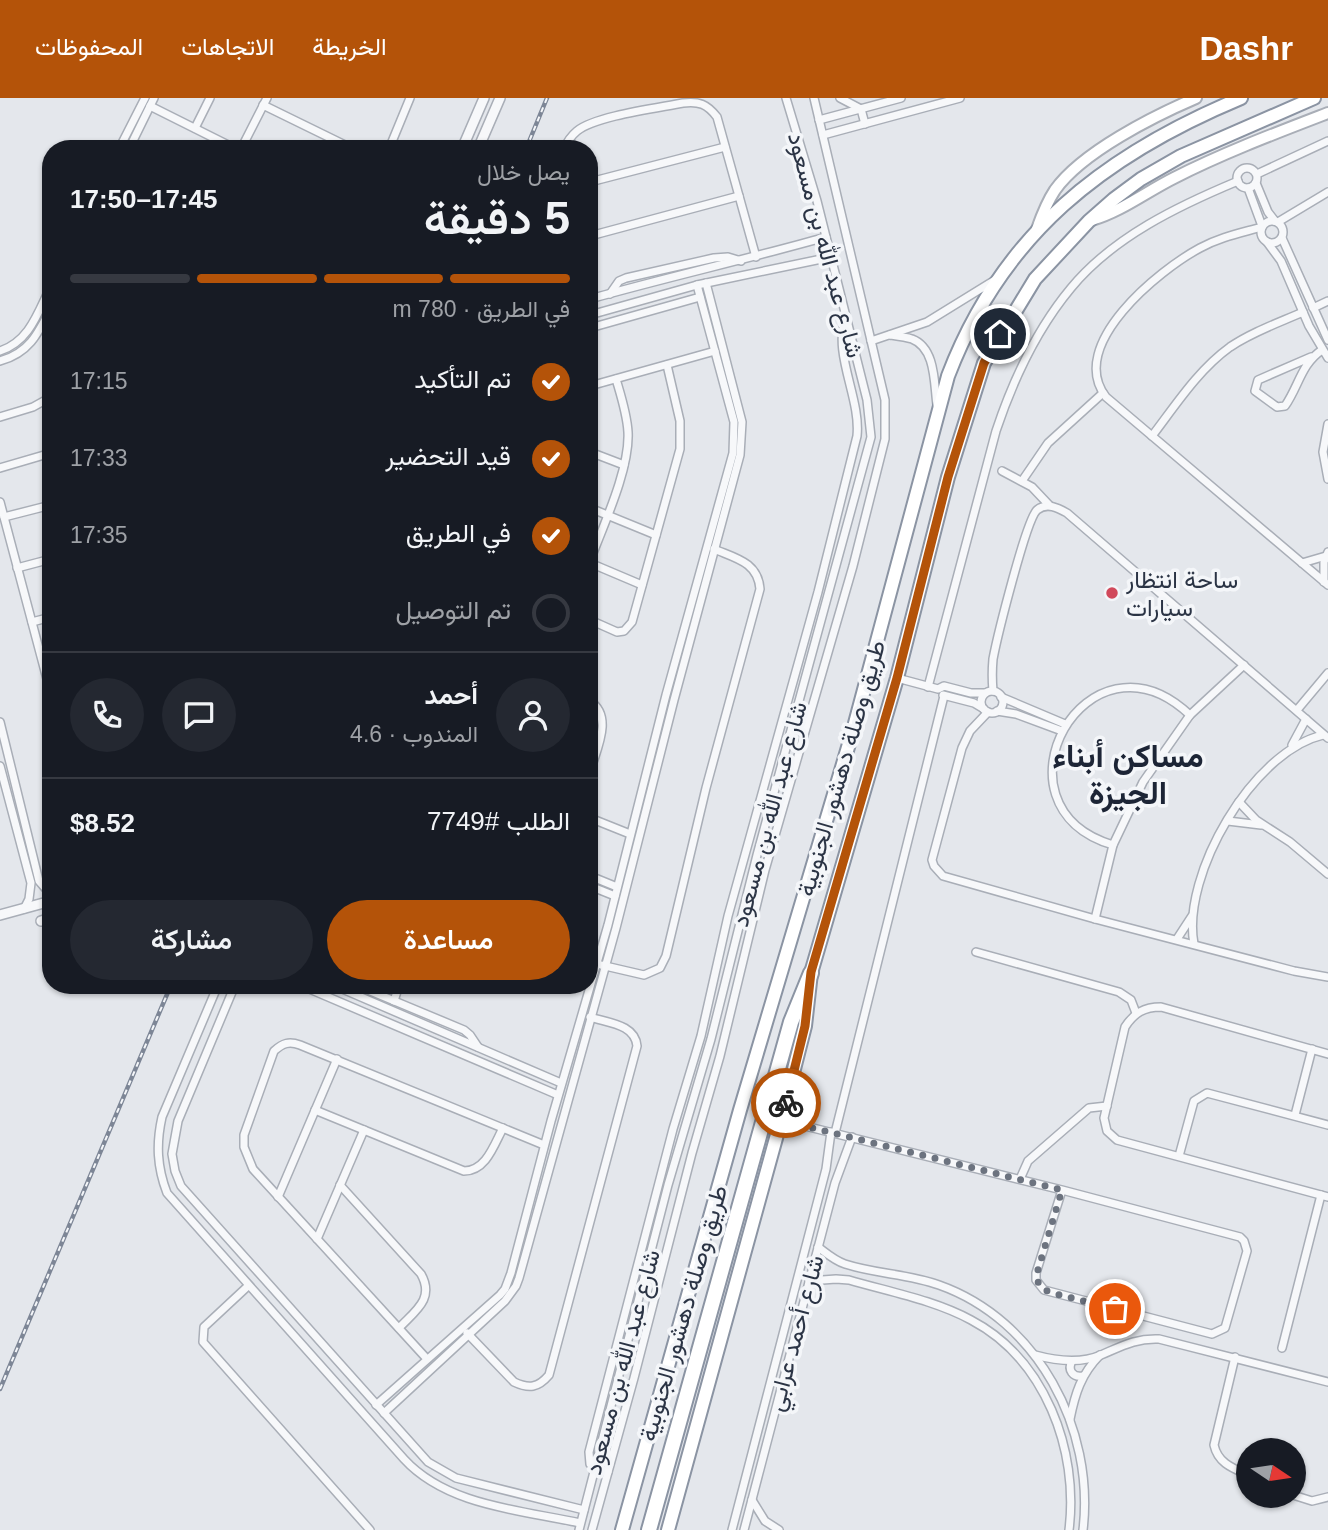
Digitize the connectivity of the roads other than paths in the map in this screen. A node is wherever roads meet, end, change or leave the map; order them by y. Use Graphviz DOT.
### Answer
graph roads {
  1 [pos="145,98"];
  2 [pos="155,98"];
  3 [pos="210,98"];
  4 [pos="410,98"];
  5 [pos="500,98"];
  6 [pos="786,98"];
  7 [pos="814,98"];
  8 [pos="840,98"];
  9 [pos="901,98"];
  10 [pos="960,98"];
  11 [pos="1196,98"];
  12 [pos="1241,98"];
  13 [pos="1314,98"];
  14 [pos="265,101"];
  15 [pos="482,102"];
  16 [pos="150,106"];
  17 [pos="861,109"];
  18 [pos="494,113"];
  19 [pos="1328,113"];
  20 [pos="819,120"];
  21 [pos="865,124"];
  22 [pos="195,128"];
  23 [pos="822,135"];
  24 [pos="124,140"];
  25 [pos="134,140"];
  26 [pos="218,140"];
  27 [pos="246,140"];
  28 [pos="336,140"];
  29 [pos="393,140"];
  30 [pos="467,140"];
  31 [pos="482,140"];
  32 [pos="569,140"];
  33 [pos="1328,141"];
  34 [pos="725,147"];
  35 [pos="1257,174"];
  36 [pos="598,180"];
  37 [pos="1238,181"];
  38 [pos="1256,183"];
  39 [pos="1248,188"];
  40 [pos="1328,192"];
  41 [pos="739,196"];
  42 [pos="1089,221"];
  43 [pos="1276,221"];
  44 [pos="1262,226"];
  45 [pos="1037,229"];
  46 [pos="598,234"];
  47 [pos="826,237"];
  48 [pos="1282,238"];
  49 [pos="1267,242"];
  50 [pos="780,250"];
  51 [pos="755,257"];
  52 [pos="831,257"];
  53 [pos="742,261"];
  54 [pos="784,267"];
  55 [pos="1001,275"];
  56 [pos="706,283"];
  57 [pos="697,285"];
  58 [pos="623,290"];
  59 [pos="610,293"];
  60 [pos="598,297"];
  61 [pos="700,297"];
  62 [pos="1328,302"];
  63 [pos="42,304"];
  64 [pos="627,305"];
  65 [pos="1313,308"];
  66 [pos="1303,312"];
  67 [pos="598,313"];
  68 [pos="36,316"];
  69 [pos="846,316"];
  70 [pos="42,318"];
  71 [pos="42,326"];
  72 [pos="598,326"];
  73 [pos="889,334"];
  74 [pos="1328,340"];
  75 [pos="871,341"];
  76 [pos="1322,349"];
  77 [pos="0,351"];
  78 [pos="715,351"];
  79 [pos="1311,357"];
  80 [pos="1328,358"];
  81 [pos="0,361"];
  82 [pos="667,365"];
  83 [pos="616,379"];
  84 [pos="598,384"];
  85 [pos="1103,393"];
  86 [pos="42,402"];
  87 [pos="734,404"];
  88 [pos="938,414"];
  89 [pos="0,417"];
  90 [pos="1328,424"];
  91 [pos="1152,436"];
  92 [pos="598,455"];
  93 [pos="42,456"];
  94 [pos="624,465"];
  95 [pos="0,468"];
  96 [pos="1002,471"];
  97 [pos="1328,479"];
  98 [pos="1022,481"];
  99 [pos="0,502"];
  100 [pos="1049,505"];
  101 [pos="42,507"];
  102 [pos="721,508"];
  103 [pos="598,511"];
  104 [pos="608,515"];
  105 [pos="4,517"];
  106 [pos="846,532"];
  107 [pos="656,535"];
  108 [pos="861,536"];
  109 [pos="598,541"];
  110 [pos="714,549"];
  111 [pos="1327,554"];
  112 [pos="42,561"];
  113 [pos="1302,563"];
  114 [pos="598,566"];
  115 [pos="17,568"];
  116 [pos="824,572"];
  117 [pos="834,573"];
  118 [pos="1326,584"];
  119 [pos="642,585"];
  120 [pos="692,615"];
  121 [pos="42,619"];
  122 [pos="32,622"];
  123 [pos="598,624"];
  124 [pos="42,652"];
  125 [pos="1244,665"];
  126 [pos="1328,673"];
  127 [pos="897,678"];
  128 [pos="928,687"];
  129 [pos="941,692"];
  130 [pos="989,692"];
  131 [pos="1001,697"];
  132 [pos="598,707"];
  133 [pos="986,710"];
  134 [pos="1297,710"];
  135 [pos="997,712"];
  136 [pos="1190,715"];
  137 [pos="1306,719"];
  138 [pos="0,722"];
  139 [pos="780,728"];
  140 [pos="1063,728"];
  141 [pos="791,731"];
  142 [pos="1326,736"];
  143 [pos="598,737"];
  144 [pos="1289,749"];
  145 [pos="0,766"];
  146 [pos="760,802"];
  147 [pos="1239,802"];
  148 [pos="771,804"];
  149 [pos="598,821"];
  150 [pos="1228,821"];
  151 [pos="1261,825"];
  152 [pos="630,834"];
  153 [pos="1113,845"];
  154 [pos="626,850"];
  155 [pos="635,853"];
  156 [pos="1328,874"];
  157 [pos="739,876"];
  158 [pos="750,878"];
  159 [pos="598,879"];
  160 [pos="35,882"];
  161 [pos="617,887"];
  162 [pos="42,888"];
  163 [pos="598,889"];
  164 [pos="615,896"];
  165 [pos="42,904"];
  166 [pos="24,909"];
  167 [pos="0,915"];
  168 [pos="1192,916"];
  169 [pos="1095,919"];
  170 [pos="1177,939"];
  171 [pos="1194,944"];
  172 [pos="976,952"];
  173 [pos="601,965"];
  174 [pos="811,972"];
  175 [pos="598,974"];
  176 [pos="1328,977"];
  177 [pos="598,979"];
  178 [pos="214,994"];
  179 [pos="231,994"];
  180 [pos="321,994"];
  181 [pos="353,994"];
  182 [pos="377,994"];
  183 [pos="396,994"];
  184 [pos="591,994"];
  185 [pos="595,994"];
  186 [pos="394,1001"];
  187 [pos="1136,1013"];
  188 [pos="590,1017"];
  189 [pos="701,1036"];
  190 [pos="711,1039"];
  191 [pos="193,1042"];
  192 [pos="207,1048"];
  193 [pos="478,1048"];
  194 [pos="1312,1049"];
  195 [pos="1328,1054"];
  196 [pos="337,1059"];
  197 [pos="561,1083"];
  198 [pos="558,1096"];
  199 [pos="1107,1105"];
  200 [pos="315,1110"];
  201 [pos="1294,1115"];
  202 [pos="781,1120"];
  203 [pos="551,1121"];
  204 [pos="561,1124"];
  205 [pos="1328,1125"];
  206 [pos="503,1128"];
  207 [pos="673,1129"];
  208 [pos="364,1130"];
  209 [pos="682,1132"];
  210 [pos="833,1132"];
  211 [pos="852,1137"];
  212 [pos="544,1145"];
  213 [pos="1179,1156"];
  214 [pos="1020,1179"];
  215 [pos="340,1185"];
  216 [pos="1062,1190"];
  217 [pos="1324,1196"];
  218 [pos="278,1197"];
  219 [pos="653,1203"];
  220 [pos="663,1206"];
  221 [pos="317,1239"];
  222 [pos="818,1247"];
  223 [pos="809,1281"];
  224 [pos="248,1286"];
  225 [pos="632,1287"];
  226 [pos="641,1289"];
  227 [pos="399,1328"];
  228 [pos="466,1331"];
  229 [pos="311,1332"];
  230 [pos="783,1336"];
  231 [pos="794,1339"];
  232 [pos="299,1342"];
  233 [pos="1282,1348"];
  234 [pos="1034,1355"];
  235 [pos="1101,1355"];
  236 [pos="1235,1357"];
  237 [pos="428,1359"];
  238 [pos="1072,1361"];
  239 [pos="619,1374"];
  240 [pos="1083,1376"];
  241 [pos="634,1378"];
  242 [pos="1328,1382"];
  243 [pos="376,1405"];
  244 [pos="384,1413"];
  245 [pos="1070,1419"];
  246 [pos="594,1468"];
  247 [pos="1236,1469"];
  248 [pos="608,1472"];
  249 [pos="473,1484"];
  250 [pos="1328,1497"];
  251 [pos="469,1499"];
  252 [pos="1306,1499"];
  253 [pos="751,1500"];
  254 [pos="584,1510"];
  255 [pos="579,1527"];
  256 [pos="370,1530"];
  257 [pos="592,1530"];
  258 [pos="622,1530"];
  259 [pos="649,1530"];
  260 [pos="668,1530"];
  261 [pos="732,1530"];
  262 [pos="744,1530"];
  263 [pos="779,1530"];
  264 [pos="1069,1530"];
  265 [pos="1083,1530"];
  1 -- 24 [label="street"];
  2 -- 16 [label="street"];
  3 -- 22 [label="street"];
  4 -- 29 [label="street"];
  5 -- 18 [label="street"];
  6 -- 47 [label="street, شارع عبد الله بن مسعود"];
  7 -- 20 [label="street, شارع عبد الله بن مسعود"];
  8 -- 17 [label="street"];
  9 -- 17 [label="street"];
  10 -- 21 [label="street"];
  11 -- 45 [label="main road, طريق وصلة دهشور الجنوبية"];
  12 -- 45 [label="highway"];
  13 -- 42 [label="highway, طريق وصلة دهشور الجنوبية"];
  14 -- 27 [label="street"];
  14 -- 28 [label="street"];
  15 -- 18 [label="street"];
  15 -- 30 [label="street"];
  16 -- 22 [label="street"];
  16 -- 25 [label="street"];
  17 -- 20 [label="street"];
  17 -- 21 [label="street"];
  18 -- 31 [label="street"];
  19 -- 42 [label="main road"];
  20 -- 23 [label="street, شارع عبد الله بن مسعود"];
  21 -- 23 [label="street"];
  22 -- 26 [label="street"];
  23 -- 75 [label="street, شارع عبد الله بن مسعود"];
  32 -- 34 [label="street"];
  33 -- 35 [label="street"];
  34 -- 36 [label="street"];
  34 -- 41 [label="street"];
  35 -- 37 [label="street"];
  35 -- 38 [label="street"];
  37 -- 39 [label="street"];
  37 -- 128 [label="street"];
  38 -- 39 [label="street"];
  38 -- 43 [label="street"];
  39 -- 44 [label="street"];
  40 -- 43 [label="street"];
  41 -- 46 [label="street"];
  41 -- 51 [label="street"];
  42 -- 127 [label="highway, طريق وصلة دهشور الجنوبية"];
  43 -- 44 [label="street"];
  43 -- 48 [label="street"];
  44 -- 49 [label="street"];
  44 -- 85 [label="street"];
  45 -- 55 [label="highway, طريق وصلة دهشور الجنوبية"];
  47 -- 50 [label="street"];
  47 -- 52 [label="street, شارع عبد الله بن مسعود"];
  48 -- 49 [label="street"];
  48 -- 65 [label="street"];
  49 -- 66 [label="street"];
  50 -- 51 [label="street"];
  50 -- 54 [label="street"];
  51 -- 53 [label="street"];
  52 -- 54 [label="street"];
  52 -- 69 [label="street, شارع عبد الله بن مسعود"];
  53 -- 58 [label="street"];
  53 -- 59 [label="street"];
  54 -- 56 [label="street"];
  55 -- 73 [label="street"];
  55 -- 88 [label="highway, طريق وصلة دهشور الجنوبية"];
  56 -- 57 [label="street"];
  56 -- 87 [label="street"];
  57 -- 61 [label="street"];
  57 -- 64 [label="street"];
  58 -- 59 [label="street"];
  58 -- 64 [label="street"];
  59 -- 60 [label="street"];
  61 -- 72 [label="street"];
  61 -- 78 [label="street"];
  62 -- 65 [label="street"];
  63 -- 68 [label="street"];
  64 -- 67 [label="street"];
  65 -- 74 [label="street"];
  66 -- 76 [label="street"];
  66 -- 91 [label="street"];
  68 -- 70 [label="street"];
  68 -- 77 [label="street"];
  69 -- 106 [label="street, شارع عبد الله بن مسعود"];
  69 -- 116 [label="street"];
  71 -- 81 [label="street"];
  73 -- 75 [label="street"];
  73 -- 88 [label="street"];
  75 -- 108 [label="street, شارع عبد الله بن مسعود"];
  76 -- 79 [label="street"];
  76 -- 80 [label="street"];
  78 -- 82 [label="street"];
  78 -- 87 [label="street"];
  79 -- 79 [label="street"];
  82 -- 83 [label="street"];
  82 -- 107 [label="street"];
  83 -- 84 [label="street"];
  83 -- 94 [label="street"];
  85 -- 91 [label="street"];
  85 -- 98 [label="street"];
  86 -- 89 [label="street"];
  87 -- 102 [label="street"];
  88 -- 258 [label="highway, طريق وصلة دهشور الجنوبية"];
  90 -- 97 [label="street"];
  91 -- 113 [label="street"];
  92 -- 94 [label="street"];
  93 -- 95 [label="street"];
  94 -- 104 [label="street"];
  96 -- 98 [label="street"];
  98 -- 100 [label="street"];
  99 -- 105 [label="street"];
  100 -- 125 [label="street"];
  100 -- 130 [label="street"];
  101 -- 105 [label="street"];
  102 -- 110 [label="street"];
  102 -- 120 [label="street"];
  103 -- 104 [label="street"];
  104 -- 107 [label="street"];
  104 -- 109 [label="street"];
  105 -- 115 [label="street"];
  106 -- 108 [label="street"];
  106 -- 117 [label="street, شارع عبد الله بن مسعود"];
  107 -- 119 [label="street"];
  108 -- 241 [label="street, شارع عبد الله بن مسعود"];
  110 -- 120 [label="street"];
  110 -- 173 [label="street"];
  111 -- 113 [label="street"];
  111 -- 118 [label="street"];
  112 -- 115 [label="street"];
  113 -- 118 [label="street"];
  114 -- 119 [label="street"];
  115 -- 122 [label="street"];
  116 -- 117 [label="street"];
  116 -- 139 [label="street"];
  117 -- 141 [label="street, شارع عبد الله بن مسعود"];
  119 -- 123 [label="street"];
  120 -- 152 [label="street"];
  120 -- 155 [label="street"];
  121 -- 122 [label="street"];
  122 -- 124 [label="street"];
  125 -- 134 [label="street"];
  125 -- 136 [label="street"];
  126 -- 134 [label="street"];
  127 -- 128 [label="street"];
  127 -- 174 [label="highway, طريق وصلة دهشور الجنوبية"];
  128 -- 129 [label="street"];
  129 -- 130 [label="street"];
  129 -- 133 [label="street"];
  129 -- 210 [label="street"];
  130 -- 131 [label="street"];
  130 -- 133 [label="street"];
  131 -- 135 [label="street"];
  131 -- 140 [label="street"];
  132 -- 143 [label="street"];
  133 -- 135 [label="street"];
  133 -- 169 [label="street"];
  134 -- 137 [label="street"];
  135 -- 140 [label="street"];
  136 -- 140 [label="street"];
  136 -- 153 [label="street"];
  137 -- 142 [label="street"];
  137 -- 144 [label="street"];
  138 -- 160 [label="street"];
  139 -- 141 [label="street"];
  139 -- 146 [label="street"];
  140 -- 153 [label="street"];
  141 -- 148 [label="street, شارع عبد الله بن مسعود"];
  142 -- 144 [label="street"];
  144 -- 147 [label="street"];
  145 -- 160 [label="street"];
  146 -- 148 [label="street"];
  146 -- 157 [label="street"];
  147 -- 150 [label="street"];
  147 -- 151 [label="street"];
  148 -- 158 [label="street, شارع عبد الله بن مسعود"];
  149 -- 152 [label="street"];
  150 -- 151 [label="street"];
  150 -- 168 [label="street"];
  151 -- 156 [label="street"];
  152 -- 154 [label="street"];
  153 -- 169 [label="street"];
  154 -- 155 [label="street"];
  154 -- 161 [label="street"];
  155 -- 173 [label="street"];
  157 -- 158 [label="street"];
  157 -- 189 [label="street"];
  158 -- 190 [label="street, شارع عبد الله بن مسعود"];
  159 -- 161 [label="street"];
  160 -- 162 [label="street"];
  160 -- 166 [label="street"];
  161 -- 164 [label="street"];
  163 -- 164 [label="street"];
  164 -- 173 [label="street"];
  165 -- 166 [label="street"];
  166 -- 167 [label="street"];
  168 -- 170 [label="street"];
  168 -- 171 [label="street"];
  169 -- 170 [label="street"];
  170 -- 171 [label="street"];
  171 -- 176 [label="street"];
  172 -- 187 [label="street"];
  173 -- 175 [label="street"];
  173 -- 177 [label="street"];
  174 -- 202 [label="highway"];
  174 -- 259 [label="highway, طريق وصلة دهشور الجنوبية"];
  178 -- 191 [label="street"];
  179 -- 192 [label="street"];
  180 -- 198 [label="street"];
  181 -- 193 [label="street"];
  182 -- 186 [label="street"];
  183 -- 186 [label="street"];
  184 -- 197 [label="street"];
  185 -- 188 [label="street"];
  186 -- 193 [label="street"];
  187 -- 194 [label="street"];
  187 -- 199 [label="street"];
  188 -- 204 [label="street"];
  188 -- 228 [label="street"];
  189 -- 190 [label="street"];
  189 -- 207 [label="street"];
  190 -- 209 [label="street, شارع عبد الله بن مسعود"];
  191 -- 192 [label="street"];
  191 -- 224 [label="street"];
  192 -- 229 [label="street"];
  193 -- 197 [label="street"];
  194 -- 195 [label="street"];
  194 -- 201 [label="street"];
  196 -- 200 [label="street"];
  196 -- 206 [label="street"];
  196 -- 218 [label="street"];
  197 -- 198 [label="street"];
  198 -- 203 [label="street"];
  199 -- 213 [label="street"];
  199 -- 214 [label="street"];
  200 -- 208 [label="street"];
  200 -- 218 [label="street"];
  201 -- 205 [label="street"];
  201 -- 213 [label="street"];
  202 -- 210 [label="street"];
  202 -- 260 [label="highway"];
  203 -- 204 [label="street"];
  203 -- 212 [label="street"];
  204 -- 228 [label="street"];
  206 -- 208 [label="street"];
  206 -- 212 [label="street"];
  207 -- 209 [label="street"];
  207 -- 219 [label="street"];
  208 -- 215 [label="street"];
  209 -- 220 [label="street, شارع عبد الله بن مسعود"];
  210 -- 211 [label="street"];
  210 -- 230 [label="street"];
  211 -- 214 [label="street"];
  211 -- 222 [label="street, شارع أحمد عرابي"];
  212 -- 228 [label="street"];
  213 -- 217 [label="street"];
  214 -- 216 [label="street"];
  215 -- 221 [label="street"];
  215 -- 227 [label="street"];
  216 -- 216 [label="street"];
  217 -- 233 [label="street"];
  218 -- 221 [label="street"];
  219 -- 220 [label="street"];
  219 -- 225 [label="street"];
  220 -- 226 [label="street, شارع عبد الله بن مسعود"];
  221 -- 227 [label="street"];
  222 -- 223 [label="street, شارع أحمد عرابي"];
  222 -- 234 [label="street"];
  223 -- 231 [label="street, شارع أحمد عرابي"];
  223 -- 264 [label="street"];
  224 -- 232 [label="street"];
  224 -- 256 [label="street"];
  225 -- 226 [label="street"];
  225 -- 246 [label="street"];
  226 -- 239 [label="street, شارع عبد الله بن مسعود"];
  227 -- 237 [label="street"];
  228 -- 237 [label="street"];
  228 -- 244 [label="street"];
  229 -- 232 [label="street"];
  229 -- 243 [label="street"];
  230 -- 231 [label="street"];
  230 -- 261 [label="street"];
  231 -- 253 [label="street, شارع أحمد عرابي"];
  232 -- 251 [label="street"];
  234 -- 238 [label="street"];
  234 -- 245 [label="street"];
  235 -- 236 [label="street"];
  235 -- 238 [label="street"];
  235 -- 240 [label="street"];
  236 -- 242 [label="street"];
  236 -- 247 [label="street"];
  237 -- 243 [label="street"];
  238 -- 240 [label="street"];
  239 -- 241 [label="street"];
  239 -- 246 [label="street, شارع عبد الله بن مسعود"];
  240 -- 245 [label="street"];
  241 -- 248 [label="street, شارع عبد الله بن مسعود"];
  243 -- 244 [label="street"];
  244 -- 249 [label="street"];
  245 -- 265 [label="street"];
  246 -- 248 [label="street"];
  246 -- 254 [label="street, شارع عبد الله بن مسعود"];
  248 -- 257 [label="street, شارع عبد الله بن مسعود"];
  249 -- 251 [label="street"];
  249 -- 254 [label="street"];
  250 -- 252 [label="street"];
  251 -- 255 [label="street"];
  253 -- 262 [label="street, شارع أحمد عرابي"];
  253 -- 263 [label="street"];
  254 -- 255 [label="street, شارع عبد الله بن مسعود"];
}
